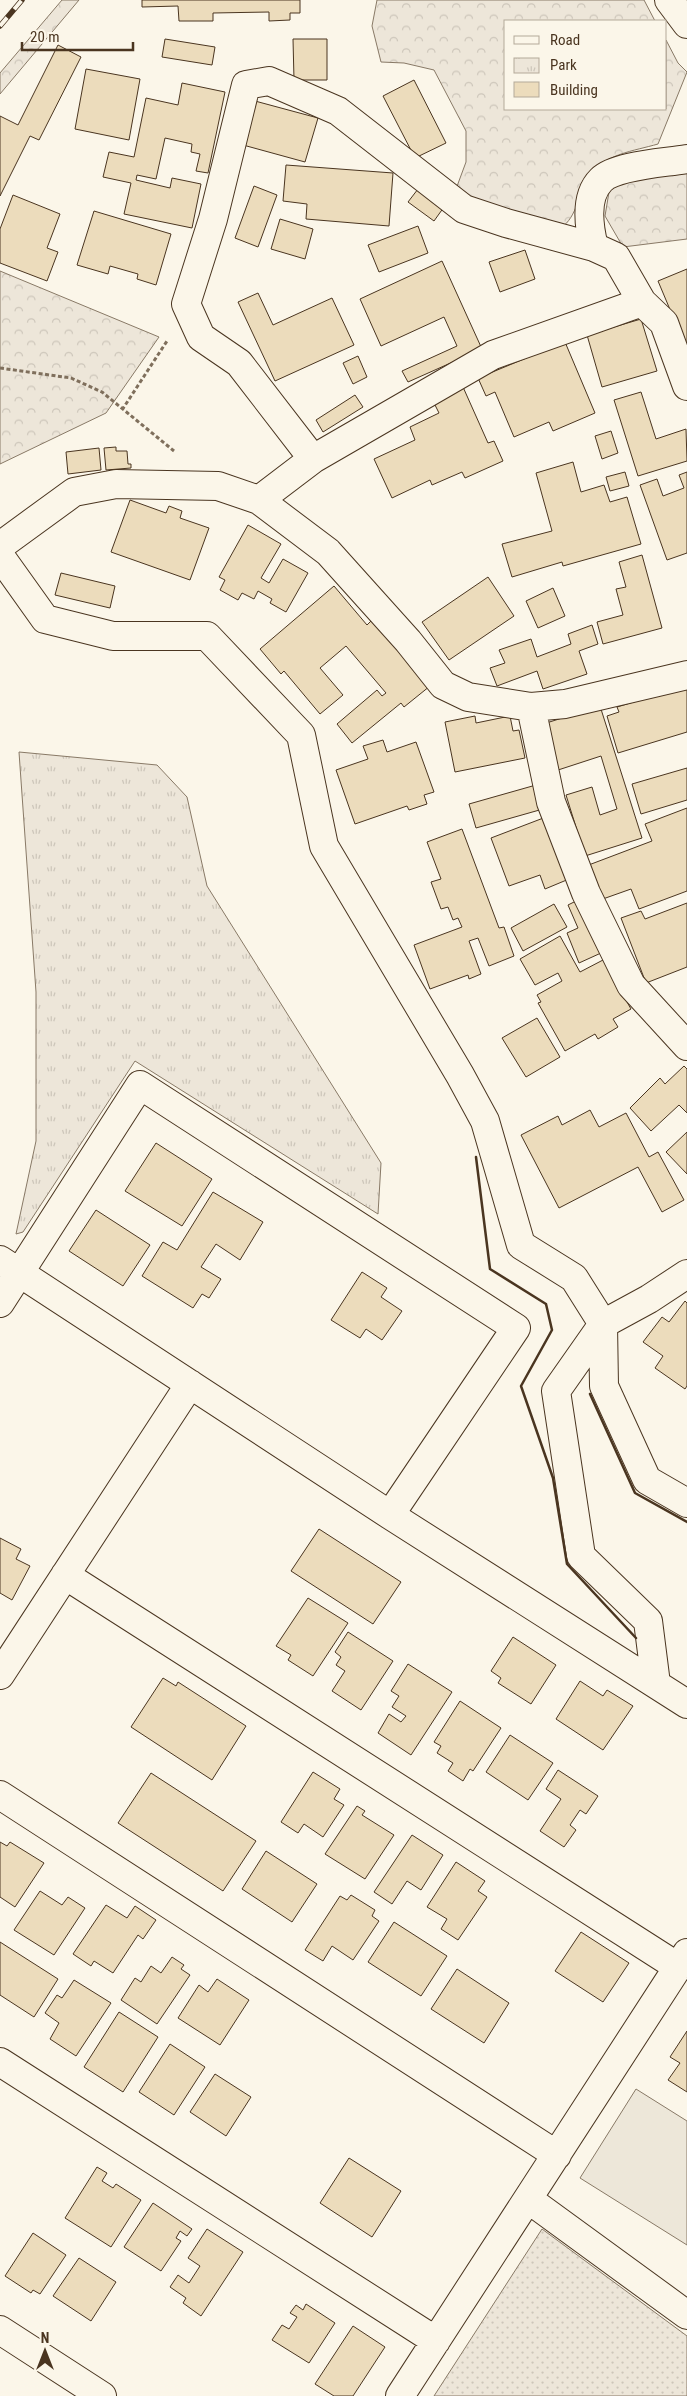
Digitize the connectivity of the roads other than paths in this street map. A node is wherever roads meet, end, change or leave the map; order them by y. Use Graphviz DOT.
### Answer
graph roads {
  1 [pos="669,0"];
  2 [pos="687,24"];
  3 [pos="687,159"];
  4 [pos="594,247"];
  5 [pos="642,302"];
  6 [pos="687,386"];
  7 [pos="313,459"];
  8 [pos="259,500"];
  9 [pos="0,546"];
  10 [pos="0,556"];
  11 [pos="687,675"];
  12 [pos="531,708"];
  13 [pos="687,1046"];
  14 [pos="10,1266"];
  15 [pos="687,1274"];
  16 [pos="0,1303"];
  17 [pos="603,1324"];
  18 [pos="190,1384"];
  19 [pos="687,1502"];
  20 [pos="390,1515"];
  21 [pos="65,1575"];
  22 [pos="0,1675"];
  23 [pos="656,1684"];
  24 [pos="687,1704"];
  25 [pos="0,1795"];
  26 [pos="683,1960"];
  27 [pos="0,2062"];
  28 [pos="557,2155"];
  29 [pos="528,2199"];
  30 [pos="687,2315"];
  31 [pos="0,2330"];
  32 [pos="436,2341"];
  33 [pos="102,2396"];
  34 [pos="400,2396"];
  1 -- 2 [label="street"];
  3 -- 4 [label="street"];
  4 -- 5 [label="street"];
  4 -- 7 [label="street"];
  5 -- 6 [label="street"];
  5 -- 7 [label="street"];
  7 -- 8 [label="street"];
  8 -- 9 [label="street"];
  8 -- 12 [label="street"];
  10 -- 17 [label="street"];
  11 -- 12 [label="street"];
  12 -- 13 [label="street"];
  14 -- 16 [label="street"];
  14 -- 18 [label="street"];
  14 -- 20 [label="street"];
  15 -- 17 [label="street"];
  17 -- 19 [label="street"];
  17 -- 23 [label="street"];
  18 -- 20 [label="street"];
  18 -- 21 [label="street"];
  20 -- 23 [label="street"];
  21 -- 22 [label="street"];
  21 -- 26 [label="street"];
  23 -- 24 [label="street"];
  25 -- 28 [label="street"];
  26 -- 28 [label="street"];
  27 -- 32 [label="street"];
  28 -- 29 [label="street"];
  29 -- 30 [label="street"];
  29 -- 32 [label="street"];
  31 -- 33 [label="street"];
  32 -- 34 [label="street"];
}
